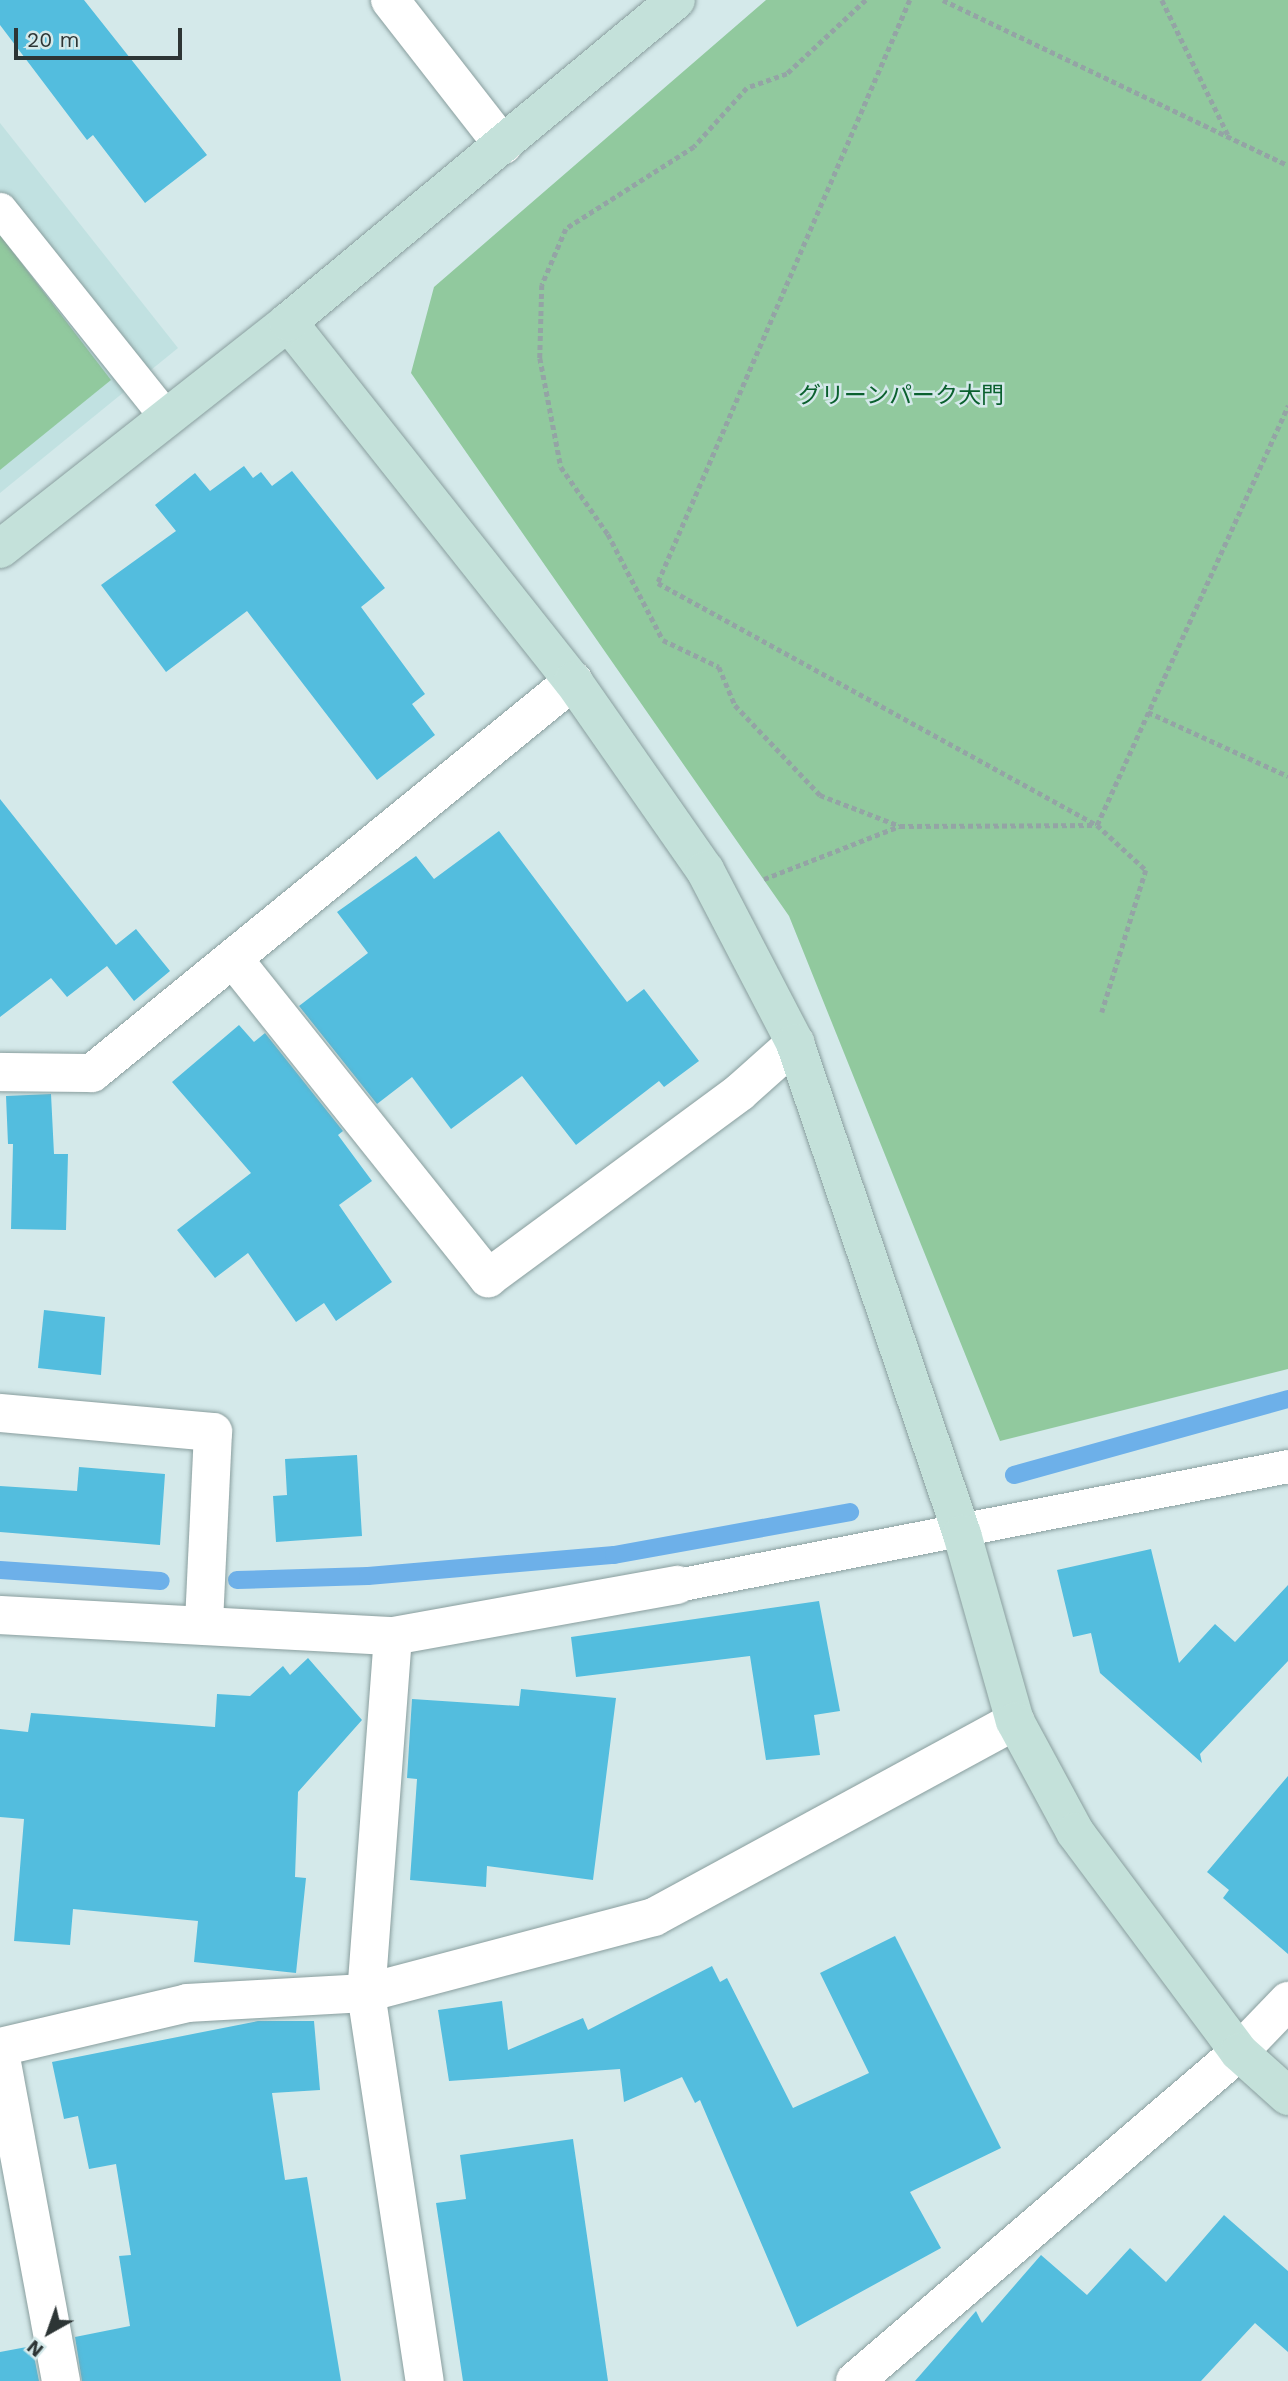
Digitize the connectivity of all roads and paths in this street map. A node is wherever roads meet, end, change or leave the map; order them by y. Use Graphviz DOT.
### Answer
graph roads {
  1 [pos="390,0"];
  2 [pos="676,0"];
  3 [pos="866,0"];
  4 [pos="910,0"];
  5 [pos="943,0"];
  6 [pos="1162,0"];
  7 [pos="1229,137"];
  8 [pos="503,145"];
  9 [pos="1288,165"];
  10 [pos="0,209"];
  11 [pos="288,322"];
  12 [pos="1288,405"];
  13 [pos="167,418"];
  14 [pos="0,549"];
  15 [pos="573,681"];
  16 [pos="1148,712"];
  17 [pos="1288,776"];
  18 [pos="1097,825"];
  19 [pos="900,826"];
  20 [pos="719,897"];
  21 [pos="235,961"];
  22 [pos="1102,1012"];
  23 [pos="795,1043"];
  24 [pos="0,1072"];
  25 [pos="0,1413"];
  26 [pos="1288,1466"];
  27 [pos="962,1534"];
  28 [pos="677,1585"];
  29 [pos="0,1615"];
  30 [pos="204,1624"];
  31 [pos="393,1636"];
  32 [pos="1015,1721"];
  33 [pos="366,1993"];
  34 [pos="1288,2001"];
  35 [pos="0,2050"];
  36 [pos="1239,2052"];
  37 [pos="1288,2096"];
  38 [pos="61,2381"];
  39 [pos="425,2381"];
  40 [pos="855,2381"];
  1 -- 8 [label="street"];
  2 -- 8 [label="street"];
  3 -- 19 [label="path"];
  4 -- 18 [label="path"];
  5 -- 7 [label="path"];
  6 -- 7 [label="path"];
  7 -- 9 [label="path"];
  8 -- 11 [label="street"];
  10 -- 13 [label="lane"];
  11 -- 13 [label="street"];
  11 -- 15 [label="street"];
  12 -- 16 [label="path"];
  13 -- 14 [label="street"];
  15 -- 20 [label="street"];
  15 -- 21 [label="street"];
  16 -- 17 [label="path"];
  16 -- 18 [label="path"];
  18 -- 19 [label="path"];
  18 -- 22 [label="path"];
  19 -- 20 [label="path"];
  20 -- 23 [label="street"];
  21 -- 23 [label="street"];
  21 -- 24 [label="street"];
  23 -- 27 [label="street"];
  25 -- 30 [label="street"];
  26 -- 27 [label="lane"];
  27 -- 28 [label="lane"];
  27 -- 32 [label="street"];
  28 -- 31 [label="street"];
  29 -- 30 [label="street"];
  30 -- 31 [label="street"];
  31 -- 33 [label="street"];
  32 -- 33 [label="street"];
  32 -- 36 [label="street"];
  33 -- 35 [label="street"];
  33 -- 39 [label="street"];
  34 -- 36 [label="street"];
  35 -- 38 [label="street"];
  36 -- 37 [label="street"];
  36 -- 40 [label="street"];
}
